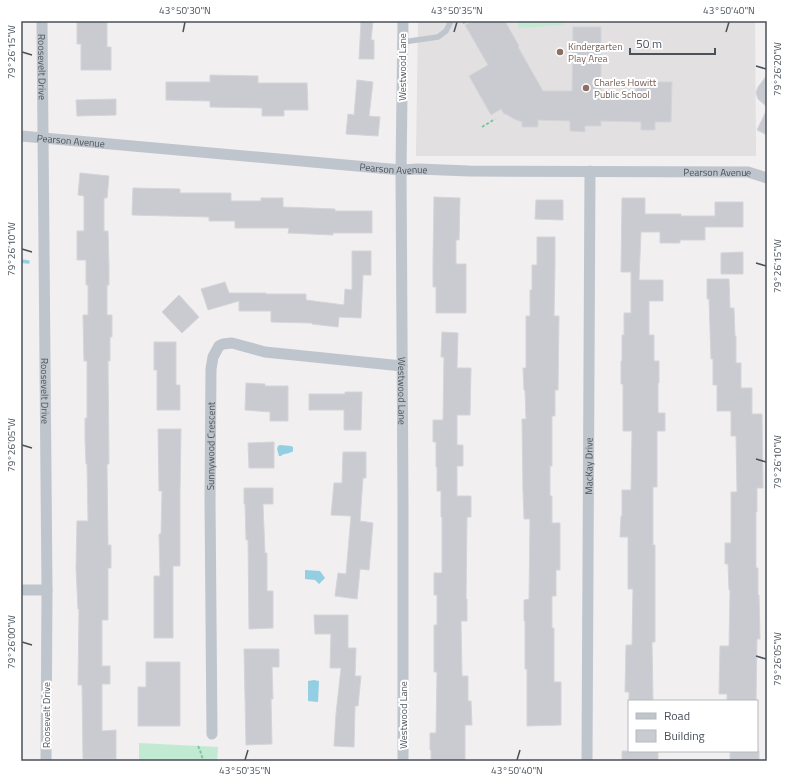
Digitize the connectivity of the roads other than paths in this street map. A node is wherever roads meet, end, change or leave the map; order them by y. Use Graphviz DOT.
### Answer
graph roads {
  1 [pos="42,21"];
  2 [pos="403,21"];
  3 [pos="451,21"];
  4 [pos="402,42"];
  5 [pos="21,136"];
  6 [pos="43,139"];
  7 [pos="401,170"];
  8 [pos="590,171"];
  9 [pos="767,178"];
  10 [pos="402,366"];
  11 [pos="21,590"];
  12 [pos="47,590"];
  13 [pos="212,734"];
  14 [pos="46,761"];
  15 [pos="403,761"];
  16 [pos="587,761"];
  1 -- 6 [label="street, Roosevelt Drive"];
  2 -- 4 [label="street, Westwood Lane"];
  3 -- 4 [label="lane"];
  4 -- 7 [label="street, Westwood Lane"];
  5 -- 6 [label="street, Pearson Avenue"];
  6 -- 7 [label="street, Pearson Avenue"];
  6 -- 12 [label="street, Roosevelt Drive"];
  7 -- 8 [label="street, Pearson Avenue"];
  7 -- 10 [label="street, Westwood Lane"];
  8 -- 9 [label="street, Pearson Avenue"];
  8 -- 16 [label="street, MacKay Drive"];
  10 -- 13 [label="street, Sunnywood Crescent"];
  10 -- 15 [label="street, Westwood Lane"];
  11 -- 12 [label="street"];
  12 -- 14 [label="street, Roosevelt Drive"];
}
